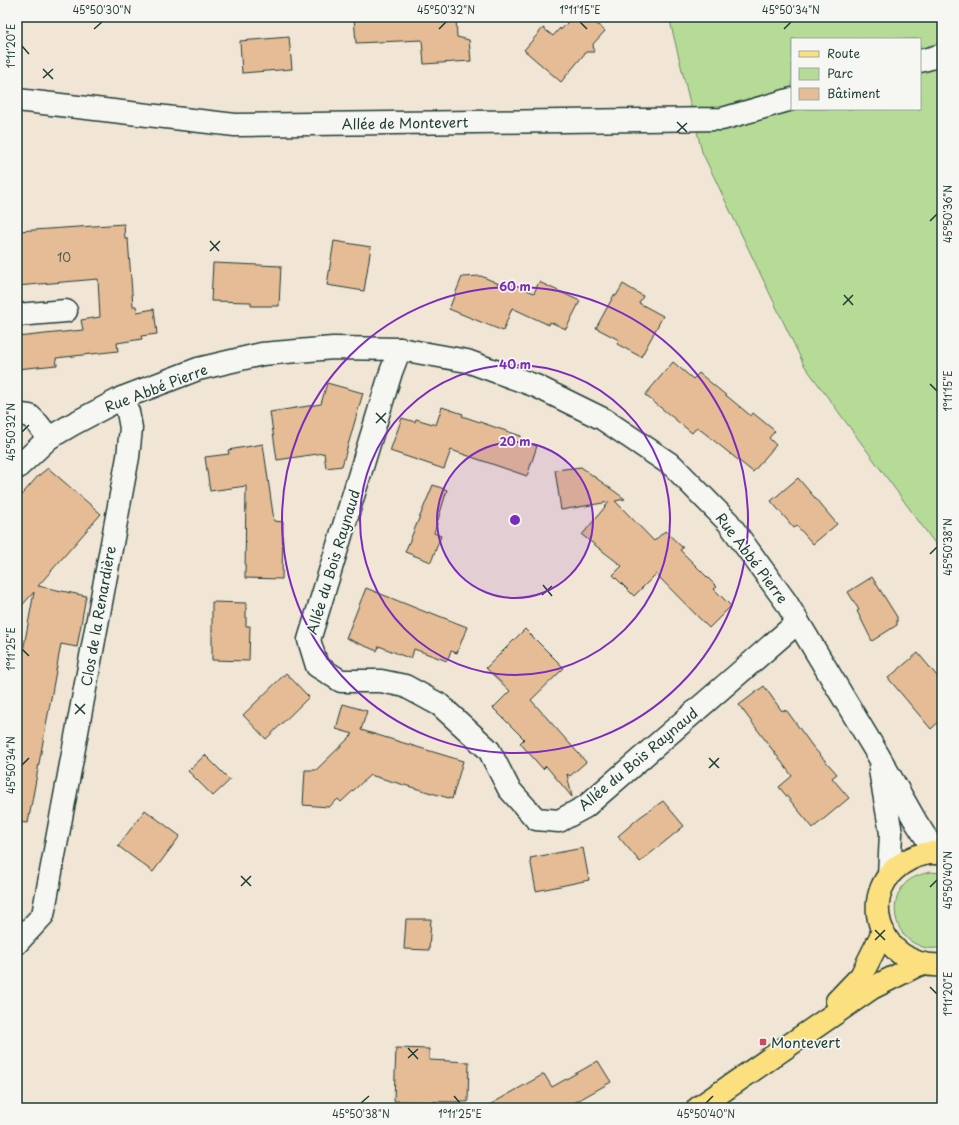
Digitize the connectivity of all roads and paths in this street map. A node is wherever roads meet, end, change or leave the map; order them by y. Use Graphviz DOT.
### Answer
graph roads {
  1 [pos="942,55"];
  2 [pos="921,61"];
  3 [pos="791,99"];
  4 [pos="17,100"];
  5 [pos="66,311"];
  6 [pos="17,315"];
  7 [pos="400,349"];
  8 [pos="122,398"];
  9 [pos="17,414"];
  10 [pos="49,438"];
  11 [pos="17,468"];
  12 [pos="798,622"];
  13 [pos="878,755"];
  14 [pos="939,853"];
  15 [pos="889,876"];
  16 [pos="883,932"];
  17 [pos="17,943"];
  18 [pos="920,964"];
  19 [pos="942,965"];
  20 [pos="809,1031"];
  21 [pos="698,1108"];
  1 -- 2 [label="street"];
  3 -- 4 [label="street, Allée de Montevert"];
  5 -- 6 [label="street"];
  7 -- 8 [label="street, Rue Abbé Pierre"];
  7 -- 12 [label="street, Rue Abbé Pierre"];
  7 -- 12 [label="street, Allée du Bois Raynaud"];
  8 -- 10 [label="street, Rue Abbé Pierre"];
  8 -- 17 [label="street, Clos de la Renardière"];
  9 -- 10 [label="street"];
  10 -- 11 [label="street, Rue Abbé Pierre"];
  12 -- 13 [label="street, Rue Abbé Pierre"];
  13 -- 14 [label="street, Rue Abbé Pierre"];
  13 -- 15 [label="street, Rue Abbé Pierre"];
  14 -- 15 [label="main road"];
  15 -- 16 [label="main road"];
  16 -- 18 [label="main road"];
  16 -- 20 [label="main road"];
  18 -- 19 [label="main road"];
  18 -- 20 [label="main road"];
  20 -- 21 [label="main road"];
}
